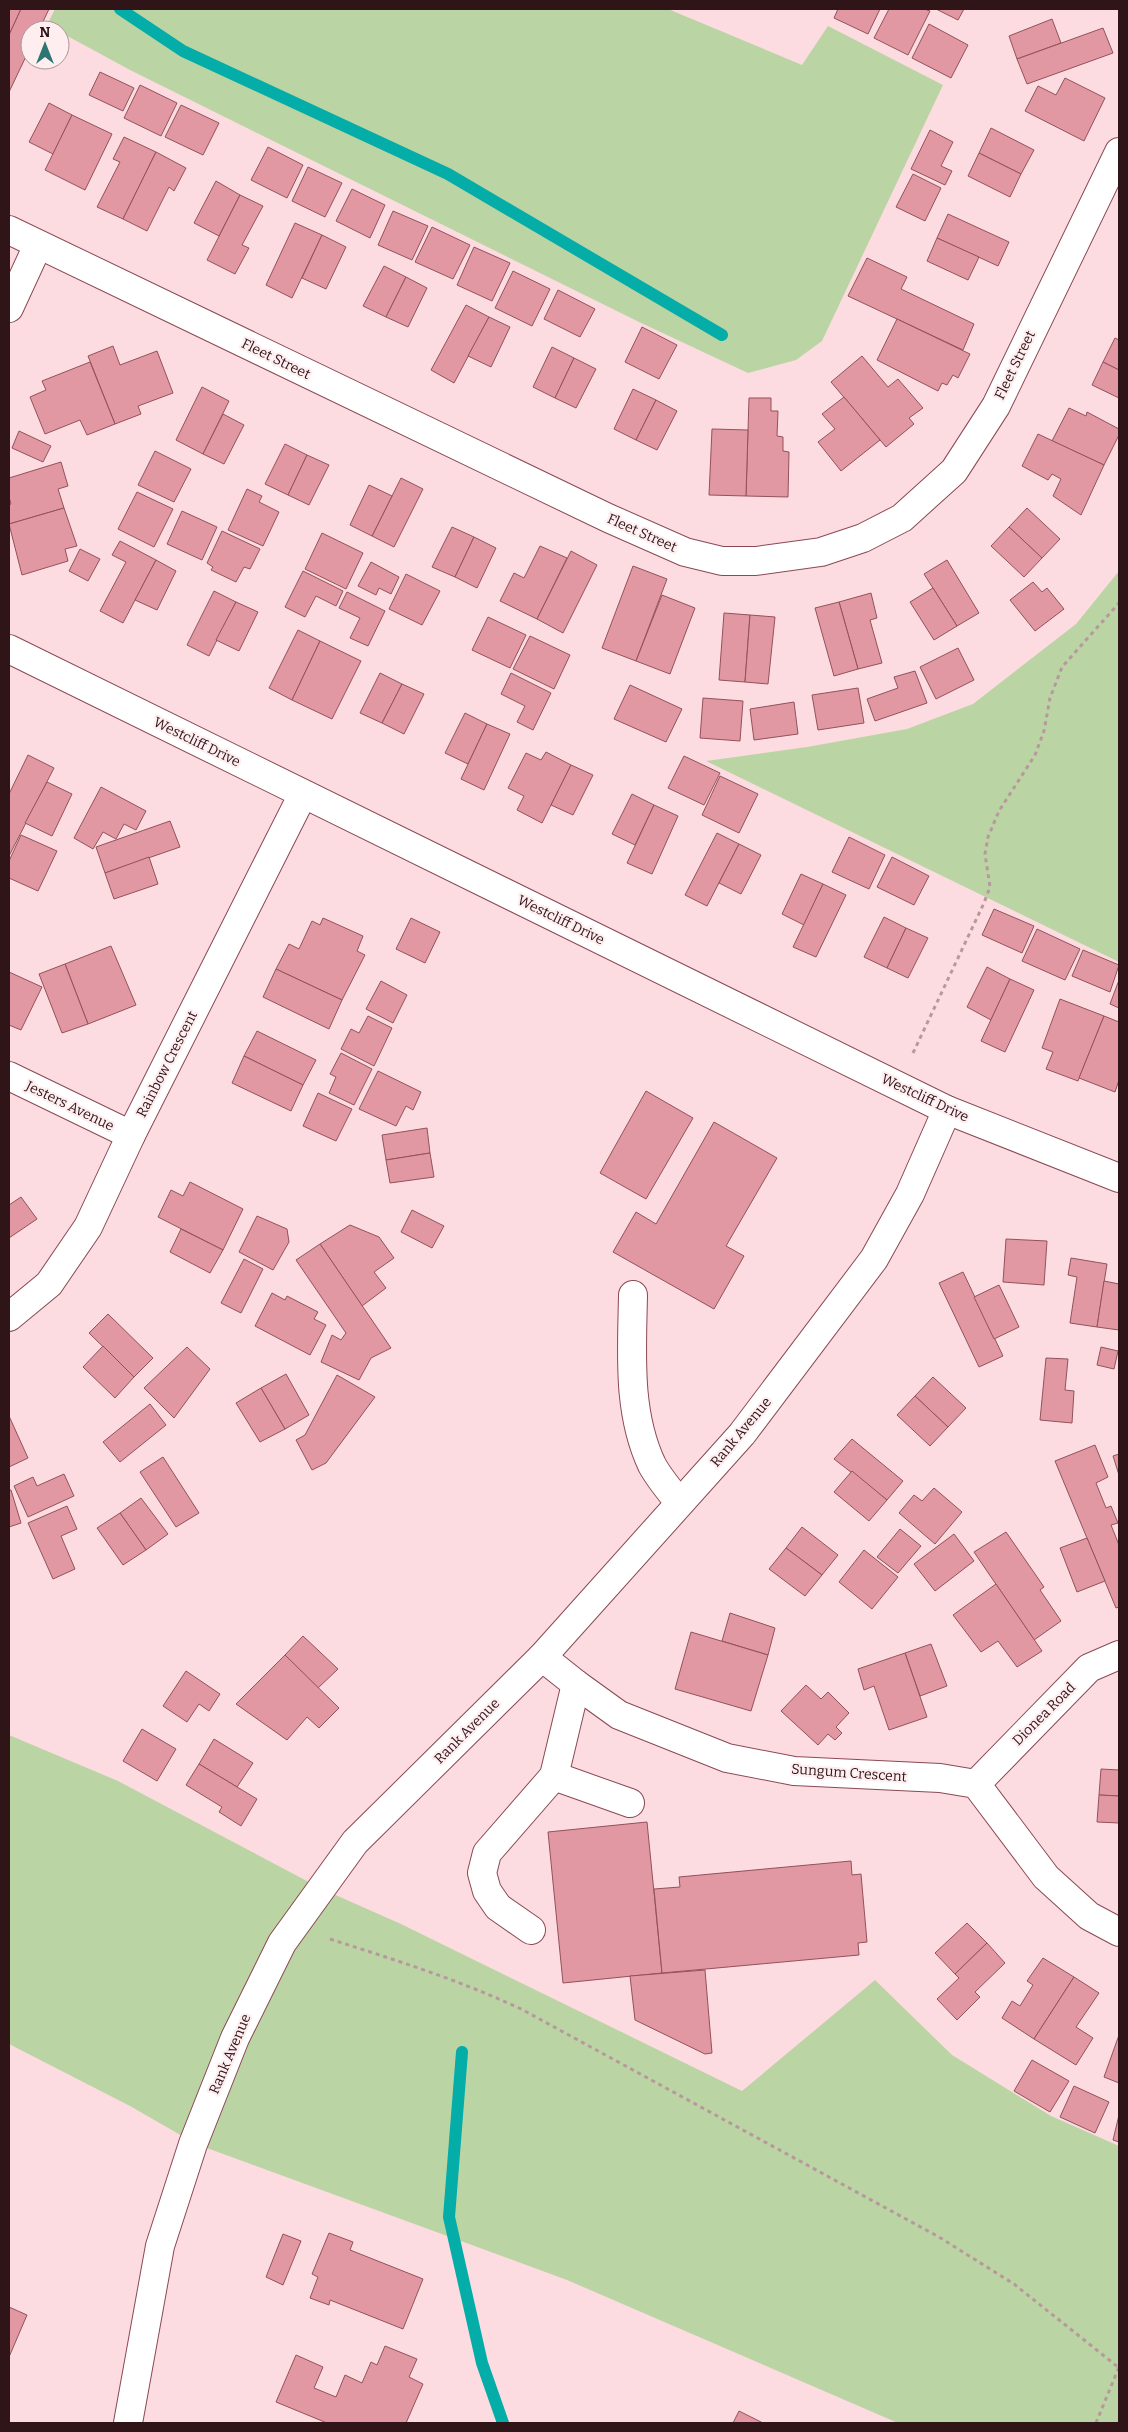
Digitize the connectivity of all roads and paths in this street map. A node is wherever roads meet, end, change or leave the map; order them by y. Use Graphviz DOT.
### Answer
graph roads {
  1 [pos="1119,152"];
  2 [pos="9,230"];
  3 [pos="38,245"];
  4 [pos="9,308"];
  5 [pos="1119,603"];
  6 [pos="9,650"];
  7 [pos="303,794"];
  8 [pos="9,1076"];
  9 [pos="897,1084"];
  10 [pos="947,1110"];
  11 [pos="131,1135"];
  12 [pos="1119,1178"];
  13 [pos="633,1295"];
  14 [pos="9,1318"];
  15 [pos="679,1502"];
  16 [pos="1119,1655"];
  17 [pos="542,1657"];
  18 [pos="576,1684"];
  19 [pos="554,1776"];
  20 [pos="976,1784"];
  21 [pos="630,1803"];
  22 [pos="294,1927"];
  23 [pos="531,1930"];
  24 [pos="1119,1932"];
  25 [pos="1119,2367"];
  26 [pos="128,2423"];
  27 [pos="1096,2423"];
  1 -- 3 [label="street, Fleet Street"];
  2 -- 3 [label="street, Fleet Street"];
  3 -- 4 [label="street"];
  5 -- 9 [label="path"];
  6 -- 7 [label="street, Westcliff Drive"];
  7 -- 9 [label="street, Westcliff Drive"];
  7 -- 11 [label="street, Rainbow Crescent"];
  8 -- 11 [label="street, Jesters Avenue"];
  9 -- 10 [label="street, Westcliff Drive"];
  10 -- 12 [label="street, Westcliff Drive"];
  10 -- 15 [label="street, Rank Avenue"];
  11 -- 14 [label="street, Rainbow Crescent"];
  13 -- 15 [label="street"];
  15 -- 17 [label="street, Rank Avenue"];
  16 -- 20 [label="street, Dionea Road"];
  17 -- 18 [label="street, Sungum Crescent"];
  17 -- 22 [label="street, Rank Avenue"];
  18 -- 19 [label="street"];
  18 -- 20 [label="street, Sungum Crescent"];
  19 -- 21 [label="street"];
  19 -- 23 [label="street"];
  20 -- 24 [label="street"];
  22 -- 25 [label="path"];
  22 -- 26 [label="street, Rank Avenue"];
  25 -- 27 [label="path"];
}
